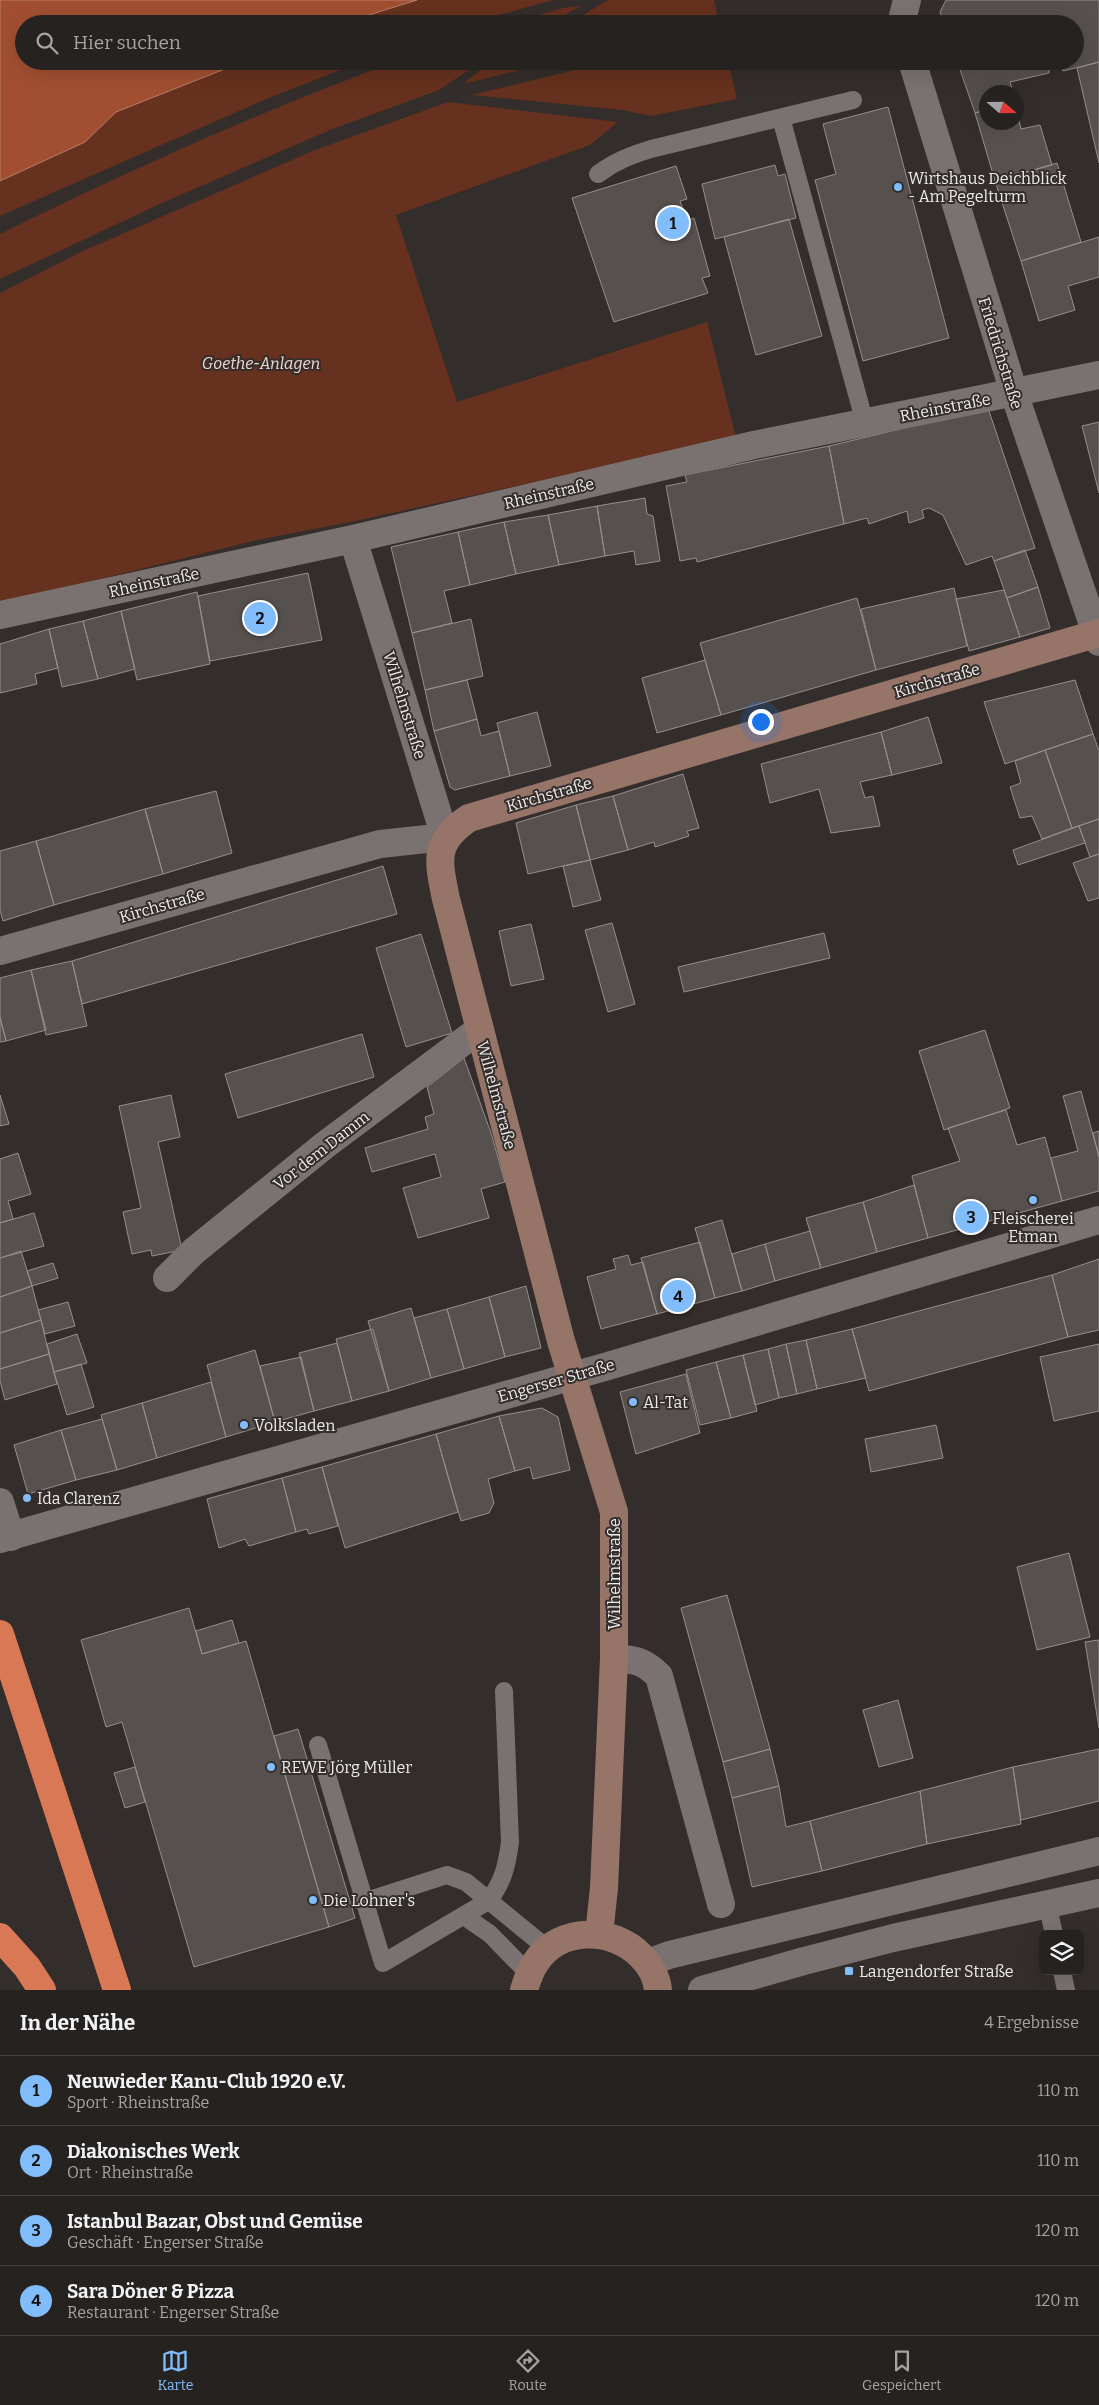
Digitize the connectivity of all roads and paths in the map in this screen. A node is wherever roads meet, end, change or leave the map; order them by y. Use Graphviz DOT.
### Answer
graph roads {
  1 [pos="907,0"];
  2 [pos="905,15"];
  3 [pos="915,70"];
  4 [pos="853,100"];
  5 [pos="781,118"];
  6 [pos="598,174"];
  7 [pos="1099,375"];
  8 [pos="1014,393"];
  9 [pos="865,422"];
  10 [pos="353,539"];
  11 [pos="0,615"];
  12 [pos="1098,636"];
  13 [pos="445,837"];
  14 [pos="0,951"];
  15 [pos="480,1029"];
  16 [pos="1099,1220"];
  17 [pos="167,1278"];
  18 [pos="571,1375"];
  19 [pos="0,1502"];
  20 [pos="6,1538"];
  21 [pos="0,1634"];
  22 [pos="614,1658"];
  23 [pos="504,1691"];
  24 [pos="318,1745"];
  25 [pos="1099,1851"];
  26 [pos="1099,1893"];
  27 [pos="488,1901"];
  28 [pos="364,1902"];
  29 [pos="1048,1903"];
  30 [pos="721,1904"];
  31 [pos="464,1916"];
  32 [pos="1053,1930"];
  33 [pos="599,1934"];
  34 [pos="0,1937"];
  35 [pos="548,1949"];
  36 [pos="648,1963"];
  37 [pos="1063,1975"];
  38 [pos="526,1982"];
  39 [pos="42,1990"];
  40 [pos="117,1990"];
  41 [pos="658,1990"];
  42 [pos="702,1990"];
  43 [pos="1066,1990"];
  1 -- 2 [label="street"];
  3 -- 8 [label="street, Friedrichstraße"];
  4 -- 5 [label="lane"];
  5 -- 6 [label="lane"];
  5 -- 9 [label="lane"];
  7 -- 8 [label="street, Rheinstraße"];
  8 -- 9 [label="street, Rheinstraße"];
  8 -- 12 [label="street, Friedrichstraße"];
  9 -- 10 [label="street, Rheinstraße"];
  10 -- 11 [label="street, Rheinstraße"];
  10 -- 13 [label="street, Wilhelmstraße"];
  12 -- 13 [label="street, Kirchstraße"];
  13 -- 14 [label="street, Kirchstraße"];
  13 -- 15 [label="street, Wilhelmstraße"];
  15 -- 17 [label="street, Vor dem Damm"];
  15 -- 18 [label="street, Wilhelmstraße"];
  16 -- 18 [label="street, Engerser Straße"];
  18 -- 20 [label="street, Engerser Straße"];
  18 -- 22 [label="street, Wilhelmstraße"];
  19 -- 20 [label="street"];
  21 -- 40 [label="highway"];
  22 -- 30 [label="street"];
  22 -- 33 [label="street, Wilhelmstraße"];
  23 -- 27 [label="lane"];
  24 -- 28 [label="lane"];
  25 -- 36 [label="street"];
  26 -- 29 [label="street"];
  27 -- 28 [label="lane"];
  27 -- 31 [label="lane"];
  27 -- 35 [label="lane"];
  28 -- 31 [label="lane"];
  29 -- 32 [label="lane"];
  29 -- 42 [label="street"];
  31 -- 38 [label="lane"];
  33 -- 35 [label="street"];
  33 -- 36 [label="street"];
  34 -- 39 [label="highway"];
  35 -- 38 [label="street"];
  36 -- 41 [label="street"];
  37 -- 43 [label="lane"];
}
